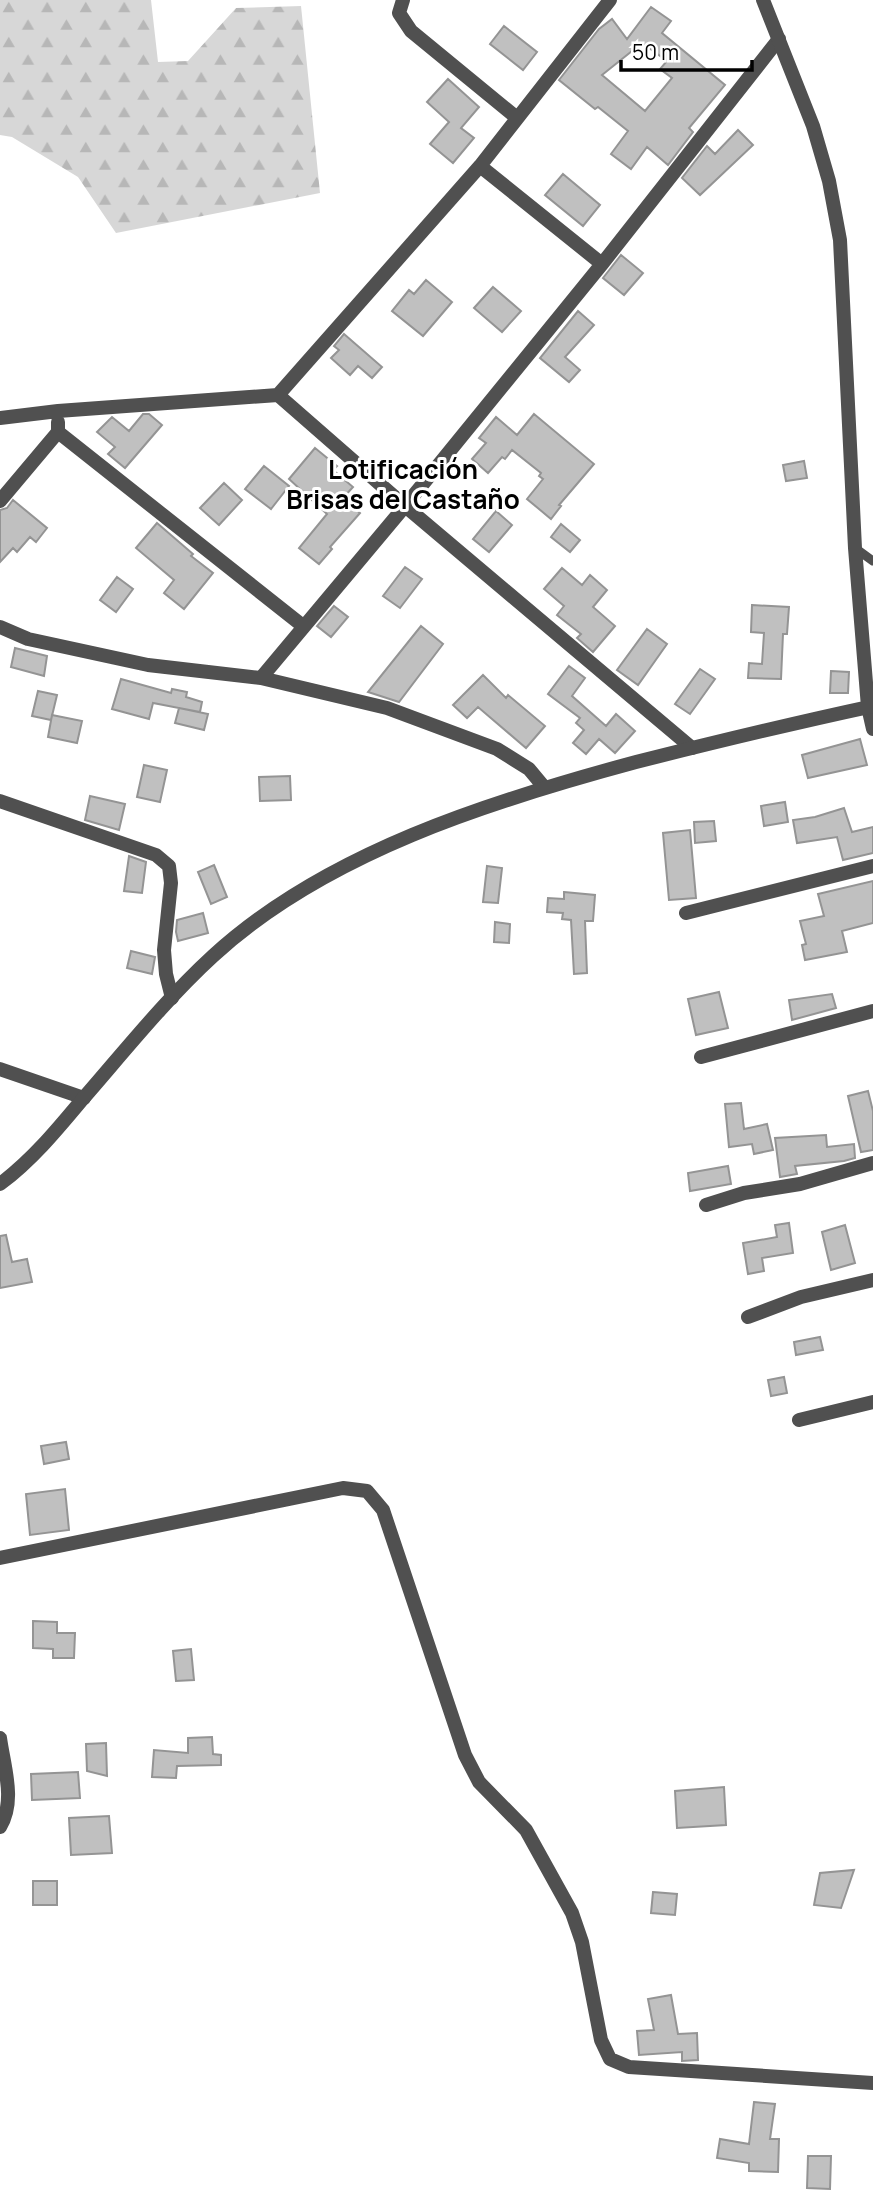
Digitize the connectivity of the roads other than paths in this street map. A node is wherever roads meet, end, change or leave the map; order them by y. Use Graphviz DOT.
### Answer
graph roads {
  1 [pos="403,0"];
  2 [pos="610,0"];
  3 [pos="763,0"];
  4 [pos="779,39"];
  5 [pos="517,118"];
  6 [pos="480,166"];
  7 [pos="602,264"];
  8 [pos="278,395"];
  9 [pos="58,411"];
  10 [pos="0,418"];
  11 [pos="58,432"];
  12 [pos="0,501"];
  13 [pos="405,506"];
  14 [pos="855,548"];
  15 [pos="873,561"];
  16 [pos="303,626"];
  17 [pos="0,627"];
  18 [pos="868,638"];
  19 [pos="261,678"];
  20 [pos="870,707"];
  21 [pos="873,729"];
  22 [pos="692,748"];
  23 [pos="544,787"];
  24 [pos="0,801"];
  25 [pos="873,866"];
  26 [pos="686,913"];
  27 [pos="172,998"];
  28 [pos="873,1011"];
  29 [pos="701,1057"];
  30 [pos="0,1069"];
  31 [pos="84,1098"];
  32 [pos="873,1163"];
  33 [pos="0,1184"];
  34 [pos="706,1205"];
  35 [pos="873,1280"];
  36 [pos="748,1317"];
  37 [pos="873,1402"];
  38 [pos="799,1420"];
  39 [pos="0,1558"];
  40 [pos="0,1738"];
  41 [pos="0,1827"];
  42 [pos="873,2083"];
  1 -- 5 [label="street"];
  2 -- 5 [label="street"];
  3 -- 4 [label="street"];
  4 -- 7 [label="street"];
  4 -- 14 [label="street"];
  5 -- 6 [label="street"];
  6 -- 7 [label="street"];
  6 -- 8 [label="street"];
  7 -- 13 [label="street"];
  8 -- 9 [label="street"];
  8 -- 13 [label="street"];
  9 -- 10 [label="street"];
  9 -- 11 [label="street"];
  11 -- 12 [label="street"];
  11 -- 16 [label="street"];
  13 -- 16 [label="street"];
  13 -- 22 [label="street"];
  14 -- 15 [label="lane"];
  14 -- 18 [label="street"];
  16 -- 19 [label="street"];
  17 -- 19 [label="street"];
  18 -- 20 [label="street"];
  19 -- 23 [label="street"];
  20 -- 21 [label="street"];
  20 -- 22 [label="street"];
  22 -- 23 [label="street"];
  23 -- 27 [label="street"];
  24 -- 27 [label="street"];
  25 -- 26 [label="street"];
  27 -- 31 [label="street"];
  28 -- 29 [label="street"];
  30 -- 31 [label="street"];
  31 -- 33 [label="street"];
  32 -- 34 [label="street"];
  35 -- 36 [label="street"];
  37 -- 38 [label="street"];
  39 -- 42 [label="street"];
  40 -- 41 [label="street"];
}
